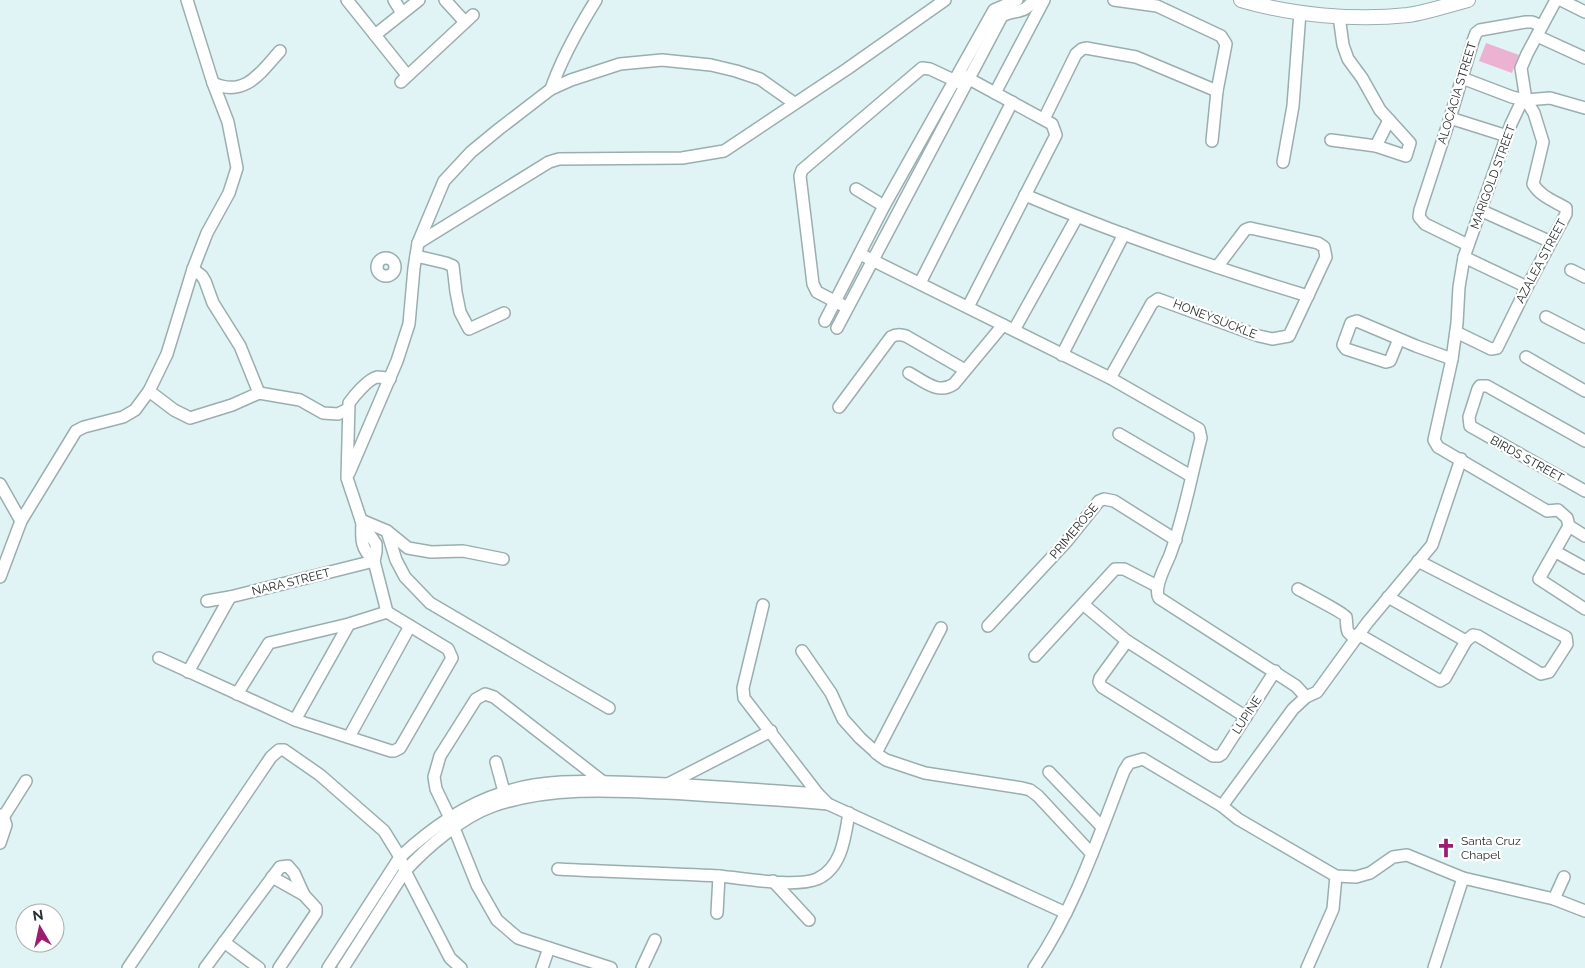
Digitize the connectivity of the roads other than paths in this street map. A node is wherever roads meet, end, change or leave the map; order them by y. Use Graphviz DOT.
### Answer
graph roads {
  1 [pos="187,0"];
  2 [pos="348,0"];
  3 [pos="394,0"];
  4 [pos="419,0"];
  5 [pos="445,0"];
  6 [pos="596,0"];
  7 [pos="945,0"];
  8 [pos="1017,0"];
  9 [pos="1033,0"];
  10 [pos="1044,0"];
  11 [pos="1114,0"];
  12 [pos="1240,0"];
  13 [pos="1468,0"];
  14 [pos="1556,0"];
  15 [pos="1561,0"];
  16 [pos="1438,4"];
  17 [pos="1300,12"];
  18 [pos="1585,12"];
  19 [pos="402,13"];
  20 [pos="1339,16"];
  21 [pos="1540,31"];
  22 [pos="375,35"];
  23 [pos="280,51"];
  24 [pos="1585,58"];
  25 [pos="956,76"];
  26 [pos="1462,78"];
  27 [pos="967,82"];
  28 [pos="213,83"];
  29 [pos="551,88"];
  30 [pos="1218,91"];
  31 [pos="995,93"];
  32 [pos="1526,100"];
  33 [pos="1012,102"];
  34 [pos="794,103"];
  35 [pos="1585,108"];
  36 [pos="1450,118"];
  37 [pos="1044,119"];
  38 [pos="1389,120"];
  39 [pos="1507,136"];
  40 [pos="1331,140"];
  41 [pos="1212,141"];
  42 [pos="1376,146"];
  43 [pos="1283,162"];
  44 [pos="856,189"];
  45 [pos="1025,195"];
  46 [pos="884,206"];
  47 [pos="1480,210"];
  48 [pos="1076,217"];
  49 [pos="1124,234"];
  50 [pos="1551,242"];
  51 [pos="418,243"];
  52 [pos="1468,245"];
  53 [pos="860,254"];
  54 [pos="416,256"];
  55 [pos="1464,257"];
  56 [pos="873,260"];
  57 [pos="395,267"];
  58 [pos="1218,267"];
  59 [pos="414,268"];
  60 [pos="193,269"];
  61 [pos="1571,270"];
  62 [pos="1585,278"];
  63 [pos="920,283"];
  64 [pos="1527,287"];
  65 [pos="1308,296"];
  66 [pos="835,302"];
  67 [pos="968,307"];
  68 [pos="848,308"];
  69 [pos="504,313"];
  70 [pos="1546,317"];
  71 [pos="826,321"];
  72 [pos="1008,327"];
  73 [pos="837,328"];
  74 [pos="1456,332"];
  75 [pos="1585,337"];
  76 [pos="1400,340"];
  77 [pos="1062,355"];
  78 [pos="1526,357"];
  79 [pos="1452,358"];
  80 [pos="965,370"];
  81 [pos="909,373"];
  82 [pos="390,378"];
  83 [pos="1110,378"];
  84 [pos="150,391"];
  85 [pos="1585,391"];
  86 [pos="259,393"];
  87 [pos="839,407"];
  88 [pos="348,409"];
  89 [pos="1119,434"];
  90 [pos="1585,441"];
  91 [pos="1461,459"];
  92 [pos="1191,476"];
  93 [pos="347,478"];
  94 [pos="0,484"];
  95 [pos="1585,492"];
  96 [pos="20,521"];
  97 [pos="362,522"];
  98 [pos="1569,526"];
  99 [pos="387,531"];
  100 [pos="1585,536"];
  101 [pos="1176,540"];
  102 [pos="1556,552"];
  103 [pos="503,559"];
  104 [pos="374,561"];
  105 [pos="1418,561"];
  106 [pos="1585,568"];
  107 [pos="0,577"];
  108 [pos="1157,586"];
  109 [pos="1298,589"];
  110 [pos="230,597"];
  111 [pos="1388,598"];
  112 [pos="207,601"];
  113 [pos="763,605"];
  114 [pos="1084,605"];
  115 [pos="1585,608"];
  116 [pos="387,612"];
  117 [pos="349,624"];
  118 [pos="410,626"];
  119 [pos="988,626"];
  120 [pos="941,628"];
  121 [pos="1356,636"];
  122 [pos="1126,641"];
  123 [pos="1466,641"];
  124 [pos="802,651"];
  125 [pos="1035,656"];
  126 [pos="159,658"];
  127 [pos="1275,671"];
  128 [pos="188,672"];
  129 [pos="237,694"];
  130 [pos="1306,697"];
  131 [pos="610,708"];
  132 [pos="1246,717"];
  133 [pos="295,720"];
  134 [pos="771,732"];
  135 [pos="348,737"];
  136 [pos="876,752"];
  137 [pos="496,762"];
  138 [pos="1049,772"];
  139 [pos="26,781"];
  140 [pos="603,786"];
  141 [pos="667,789"];
  142 [pos="818,794"];
  143 [pos="506,797"];
  144 [pos="828,804"];
  145 [pos="1222,806"];
  146 [pos="849,813"];
  147 [pos="1,816"];
  148 [pos="452,823"];
  149 [pos="1102,828"];
  150 [pos="0,843"];
  151 [pos="1092,854"];
  152 [pos="400,857"];
  153 [pos="558,869"];
  154 [pos="405,871"];
  155 [pos="720,876"];
  156 [pos="1336,876"];
  157 [pos="272,877"];
  158 [pos="1564,877"];
  159 [pos="1463,878"];
  160 [pos="773,881"];
  161 [pos="304,895"];
  162 [pos="1554,899"];
  163 [pos="1585,911"];
  164 [pos="717,913"];
  165 [pos="1066,913"];
  166 [pos="809,920"];
  167 [pos="353,929"];
  168 [pos="363,936"];
  169 [pos="655,940"];
  170 [pos="224,942"];
  171 [pos="549,948"];
  172 [pos="128,968"];
  173 [pos="206,968"];
  174 [pos="259,968"];
  175 [pos="279,968"];
  176 [pos="328,968"];
  177 [pos="343,968"];
  178 [pos="461,968"];
  179 [pos="542,968"];
  180 [pos="611,968"];
  181 [pos="642,968"];
  182 [pos="1034,968"];
  183 [pos="1307,968"];
  184 [pos="1434,968"];
  1 -- 28 [label="street"];
  2 -- 22 [label="street"];
  3 -- 19 [label="street"];
  4 -- 19 [label="street"];
  5 -- 22 [label="street"];
  6 -- 29 [label="street"];
  7 -- 34 [label="street"];
  8 -- 25 [label="street"];
  9 -- 27 [label="street"];
  10 -- 31 [label="street"];
  11 -- 30 [label="street"];
  12 -- 17 [label="street"];
  13 -- 16 [label="street"];
  14 -- 21 [label="street"];
  15 -- 18 [label="street"];
  16 -- 20 [label="street"];
  17 -- 20 [label="street"];
  17 -- 43 [label="street"];
  19 -- 22 [label="street"];
  20 -- 38 [label="street"];
  21 -- 24 [label="street"];
  21 -- 26 [label="street, ALOCACIA STREET"];
  21 -- 32 [label="street"];
  23 -- 28 [label="street"];
  25 -- 27 [label="street"];
  25 -- 46 [label="street"];
  25 -- 66 [label="street"];
  26 -- 32 [label="street"];
  26 -- 36 [label="street, ALOCACIA STREET"];
  27 -- 31 [label="street"];
  27 -- 56 [label="street"];
  28 -- 60 [label="street"];
  29 -- 34 [label="street"];
  29 -- 51 [label="street"];
  30 -- 37 [label="street"];
  30 -- 41 [label="street"];
  31 -- 33 [label="street"];
  32 -- 35 [label="street"];
  32 -- 39 [label="street, MARIGOLD STREET"];
  32 -- 50 [label="street, AZALEA STREET"];
  33 -- 37 [label="street"];
  33 -- 63 [label="street"];
  34 -- 51 [label="street"];
  36 -- 39 [label="street"];
  36 -- 52 [label="street, ALOCACIA STREET"];
  37 -- 45 [label="street"];
  38 -- 42 [label="street"];
  38 -- 42 [label="street"];
  39 -- 47 [label="street, MARIGOLD STREET"];
  40 -- 42 [label="street"];
  44 -- 46 [label="street"];
  45 -- 48 [label="street"];
  45 -- 67 [label="street"];
  46 -- 53 [label="street"];
  47 -- 50 [label="street"];
  47 -- 52 [label="street, MARIGOLD STREET"];
  48 -- 49 [label="street"];
  48 -- 72 [label="street"];
  49 -- 58 [label="street"];
  49 -- 77 [label="street"];
  50 -- 64 [label="street, AZALEA STREET"];
  51 -- 54 [label="street"];
  52 -- 55 [label="street, MARIGOLD STREET"];
  53 -- 56 [label="street"];
  53 -- 66 [label="street"];
  54 -- 59 [label="street"];
  54 -- 69 [label="street"];
  55 -- 64 [label="street"];
  55 -- 74 [label="street, MARIGOLD STREET"];
  56 -- 63 [label="street"];
  56 -- 68 [label="street"];
  57 -- 59 [label="street"];
  58 -- 65 [label="street"];
  58 -- 65 [label="street, HONEYSUCKLE"];
  59 -- 82 [label="street"];
  60 -- 84 [label="street"];
  60 -- 86 [label="street"];
  61 -- 62 [label="street"];
  63 -- 67 [label="street"];
  64 -- 74 [label="street, AZALEA STREET"];
  65 -- 83 [label="street, HONEYSUCKLE"];
  66 -- 68 [label="street"];
  66 -- 71 [label="street"];
  67 -- 72 [label="street"];
  68 -- 73 [label="street"];
  70 -- 75 [label="street"];
  72 -- 77 [label="street"];
  72 -- 80 [label="street"];
  74 -- 79 [label="street, MARIGOLD STREET"];
  76 -- 76 [label="street"];
  76 -- 79 [label="street"];
  77 -- 83 [label="street"];
  78 -- 85 [label="street"];
  79 -- 91 [label="street, MARIGOLD STREET"];
  80 -- 81 [label="street"];
  80 -- 87 [label="street"];
  82 -- 88 [label="street"];
  82 -- 93 [label="street"];
  83 -- 92 [label="street"];
  84 -- 86 [label="street"];
  84 -- 96 [label="street"];
  86 -- 88 [label="street"];
  88 -- 93 [label="street"];
  89 -- 92 [label="street"];
  90 -- 95 [label="street, BIRDS STREET"];
  91 -- 98 [label="street"];
  91 -- 105 [label="street"];
  92 -- 101 [label="street"];
  93 -- 97 [label="street"];
  94 -- 96 [label="street"];
  96 -- 107 [label="street"];
  97 -- 99 [label="street"];
  97 -- 104 [label="street"];
  98 -- 100 [label="street"];
  98 -- 102 [label="street"];
  99 -- 103 [label="street"];
  99 -- 131 [label="street"];
  101 -- 108 [label="street"];
  101 -- 119 [label="street, PRIMEROSE"];
  102 -- 106 [label="street"];
  102 -- 115 [label="street"];
  104 -- 110 [label="street, NARA STREET"];
  104 -- 116 [label="street"];
  105 -- 111 [label="street"];
  105 -- 123 [label="street"];
  108 -- 114 [label="street"];
  108 -- 127 [label="street"];
  109 -- 121 [label="street"];
  110 -- 112 [label="street, NARA STREET"];
  110 -- 128 [label="street"];
  111 -- 121 [label="street"];
  111 -- 123 [label="street"];
  113 -- 134 [label="street"];
  114 -- 122 [label="street"];
  114 -- 125 [label="street"];
  116 -- 117 [label="street"];
  116 -- 118 [label="street"];
  117 -- 129 [label="street"];
  117 -- 133 [label="street"];
  118 -- 135 [label="street"];
  118 -- 135 [label="street"];
  120 -- 136 [label="street"];
  121 -- 123 [label="street"];
  121 -- 130 [label="street"];
  122 -- 132 [label="street"];
  122 -- 132 [label="street, LUPINE"];
  124 -- 136 [label="street"];
  126 -- 128 [label="street"];
  127 -- 130 [label="street"];
  127 -- 132 [label="street, LUPINE"];
  128 -- 129 [label="street"];
  129 -- 133 [label="street"];
  130 -- 145 [label="street"];
  133 -- 135 [label="street"];
  134 -- 141 [label="street"];
  134 -- 142 [label="street"];
  136 -- 151 [label="street"];
  137 -- 143 [label="street"];
  138 -- 149 [label="street"];
  139 -- 147 [label="street"];
  140 -- 141 [label="street"];
  140 -- 143 [label="street"];
  140 -- 148 [label="street"];
  141 -- 142 [label="street"];
  141 -- 144 [label="street"];
  142 -- 144 [label="street"];
  143 -- 148 [label="street"];
  144 -- 146 [label="street"];
  145 -- 149 [label="street"];
  145 -- 156 [label="street"];
  146 -- 160 [label="street"];
  146 -- 165 [label="street"];
  147 -- 150 [label="street"];
  148 -- 152 [label="street"];
  148 -- 154 [label="street"];
  148 -- 171 [label="street"];
  149 -- 151 [label="street"];
  151 -- 165 [label="street"];
  152 -- 154 [label="street"];
  152 -- 167 [label="street"];
  152 -- 172 [label="street"];
  153 -- 155 [label="street"];
  154 -- 168 [label="street"];
  154 -- 178 [label="street"];
  155 -- 160 [label="street"];
  155 -- 164 [label="street"];
  156 -- 159 [label="street"];
  156 -- 183 [label="street"];
  157 -- 161 [label="street"];
  157 -- 161 [label="street"];
  157 -- 170 [label="street"];
  158 -- 162 [label="street"];
  159 -- 162 [label="street"];
  159 -- 184 [label="street"];
  160 -- 166 [label="street"];
  161 -- 175 [label="street"];
  162 -- 163 [label="street"];
  165 -- 182 [label="street"];
  167 -- 168 [label="street"];
  167 -- 176 [label="street"];
  168 -- 177 [label="street"];
  169 -- 181 [label="street"];
  170 -- 173 [label="street"];
  170 -- 174 [label="street"];
  171 -- 179 [label="street"];
  171 -- 180 [label="street"];
}
